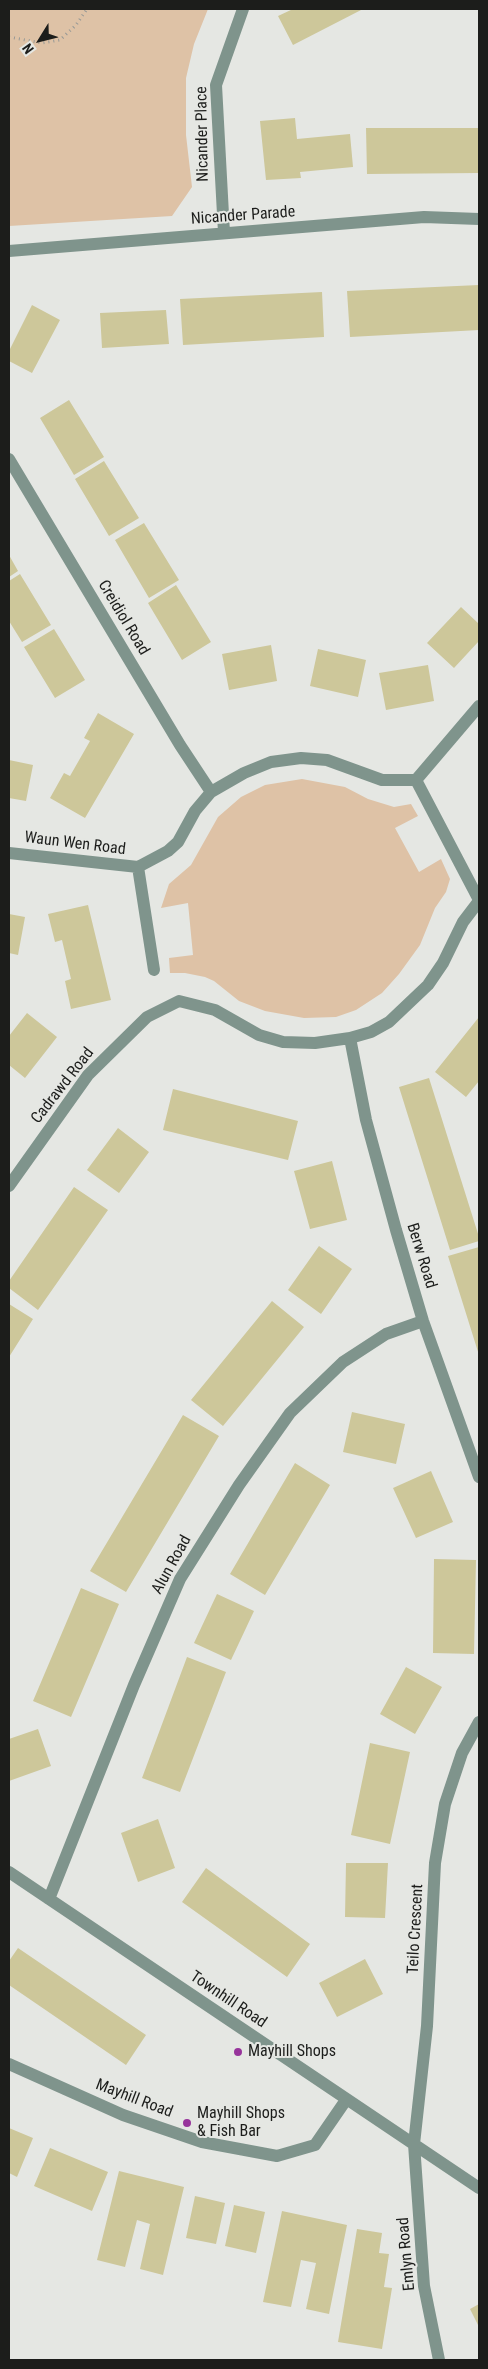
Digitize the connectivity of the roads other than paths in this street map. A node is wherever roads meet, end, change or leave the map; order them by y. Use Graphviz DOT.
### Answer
graph roads {
  1 [pos="244,9"];
  2 [pos="479,219"];
  3 [pos="224,233"];
  4 [pos="9,251"];
  5 [pos="9,459"];
  6 [pos="479,706"];
  7 [pos="416,780"];
  8 [pos="211,792"];
  9 [pos="9,853"];
  10 [pos="138,868"];
  11 [pos="479,900"];
  12 [pos="154,970"];
  13 [pos="350,1038"];
  14 [pos="9,1186"];
  15 [pos="424,1321"];
  16 [pos="479,1477"];
  17 [pos="479,1722"];
  18 [pos="9,1872"];
  19 [pos="49,1899"];
  20 [pos="9,2064"];
  21 [pos="346,2100"];
  22 [pos="414,2144"];
  23 [pos="479,2188"];
  24 [pos="439,2360"];
  1 -- 3 [label="street, Nicander Place"];
  2 -- 3 [label="street, Nicander Parade"];
  3 -- 4 [label="street, Nicander Parade"];
  5 -- 8 [label="street, Creidiol Road"];
  6 -- 7 [label="street"];
  7 -- 8 [label="street"];
  7 -- 11 [label="street"];
  8 -- 10 [label="street"];
  9 -- 10 [label="street, Waun Wen Road"];
  10 -- 12 [label="street"];
  11 -- 13 [label="street"];
  13 -- 14 [label="street, Cadrawd Road"];
  13 -- 15 [label="street, Berw Road"];
  15 -- 16 [label="street, Berw Road"];
  15 -- 19 [label="street, Alun Road"];
  17 -- 22 [label="street, Teilo Crescent"];
  18 -- 19 [label="street, Townhill Road"];
  19 -- 21 [label="street, Townhill Road"];
  20 -- 21 [label="street, Mayhill Road"];
  21 -- 22 [label="street, Townhill Road"];
  22 -- 23 [label="street, Townhill Road"];
  22 -- 24 [label="street, Emlyn Road"];
}
